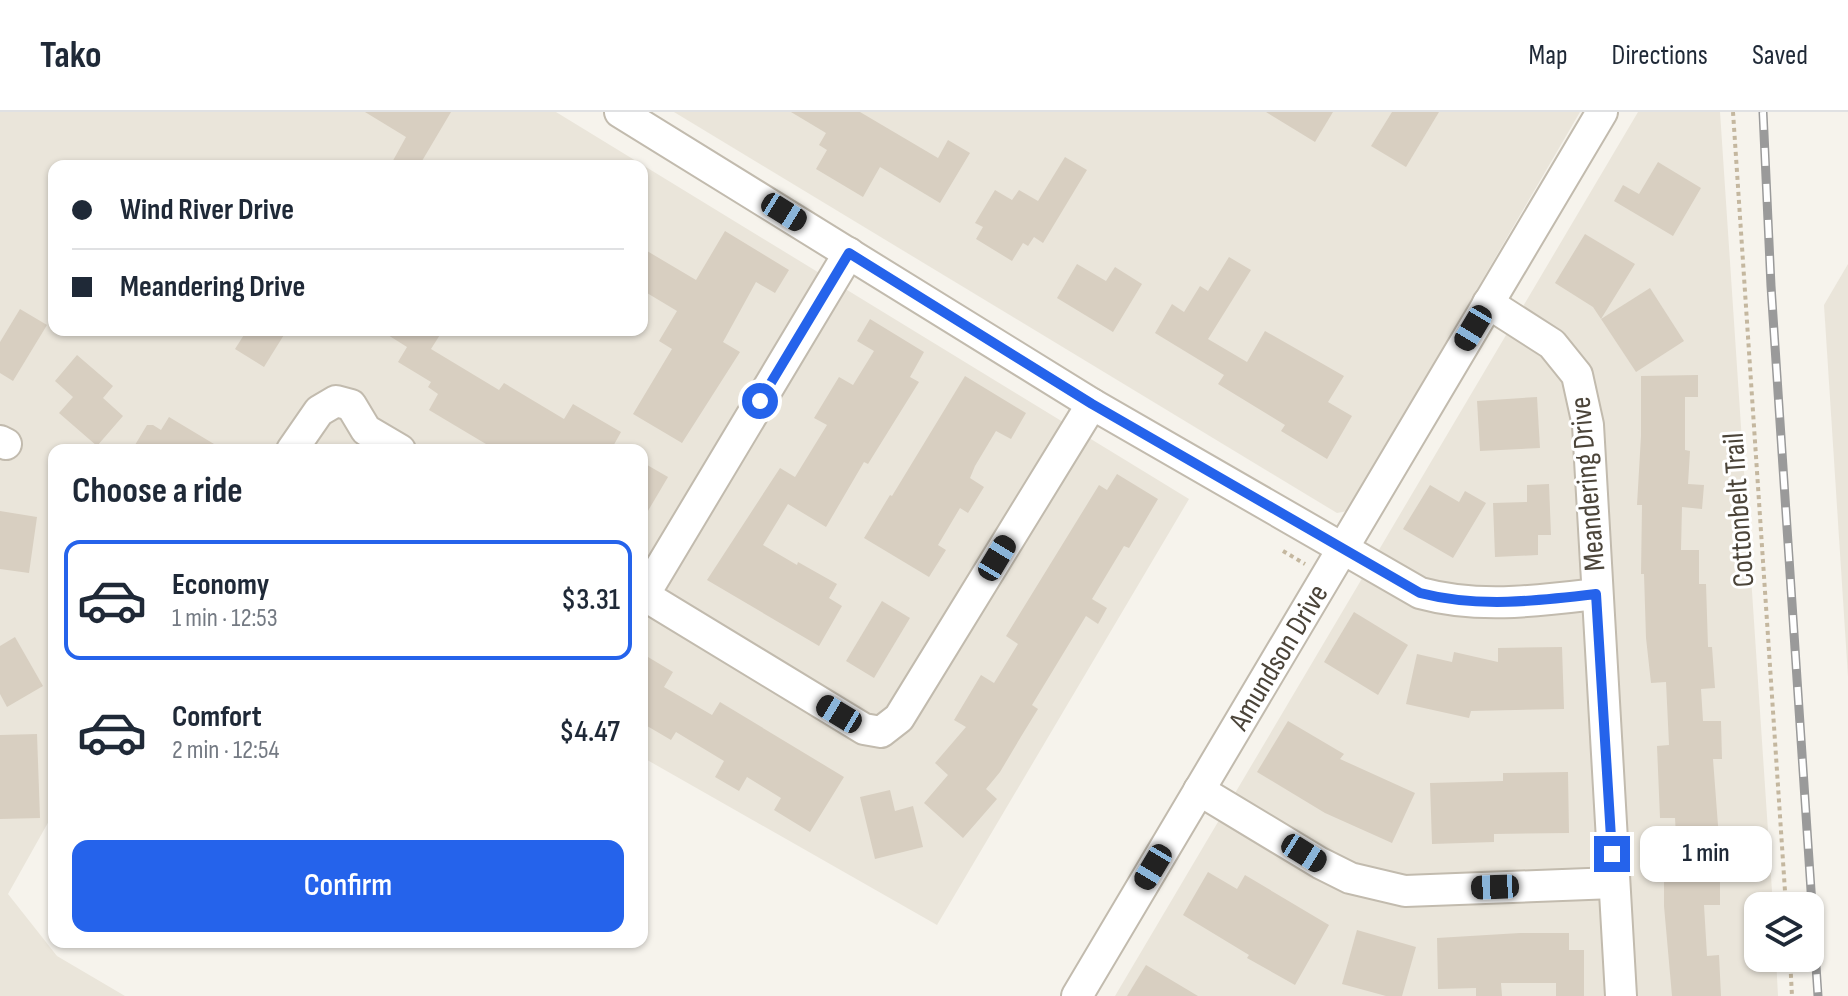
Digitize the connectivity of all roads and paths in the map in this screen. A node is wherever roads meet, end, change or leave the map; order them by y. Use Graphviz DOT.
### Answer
graph roads {
  1 [pos="620,112"];
  2 [pos="1733,112"];
  3 [pos="1587,117"];
  4 [pos="849,253"];
  5 [pos="1488,303"];
  6 [pos="1092,404"];
  7 [pos="296,444"];
  8 [pos="390,444"];
  9 [pos="1342,549"];
  10 [pos="648,586"];
  11 [pos="1596,594"];
  12 [pos="648,597"];
  13 [pos="1199,790"];
  14 [pos="1614,883"];
  15 [pos="1785,892"];
  16 [pos="1791,972"];
  17 [pos="1077,996"];
  18 [pos="1621,996"];
  19 [pos="1792,996"];
  1 -- 4 [label="street"];
  2 -- 15 [label="path, Cottonbelt Trail"];
  3 -- 5 [label="street, Amundson Drive"];
  4 -- 6 [label="street"];
  4 -- 10 [label="street"];
  5 -- 9 [label="street, Amundson Drive"];
  5 -- 11 [label="street, Meandering Drive"];
  6 -- 9 [label="street"];
  6 -- 12 [label="street"];
  7 -- 8 [label="street"];
  9 -- 11 [label="street"];
  9 -- 13 [label="street, Amundson Drive"];
  11 -- 14 [label="street, Meandering Drive"];
  13 -- 14 [label="street"];
  13 -- 17 [label="street, Amundson Drive"];
  14 -- 18 [label="street, Meandering Drive"];
  16 -- 19 [label="path"];
}
